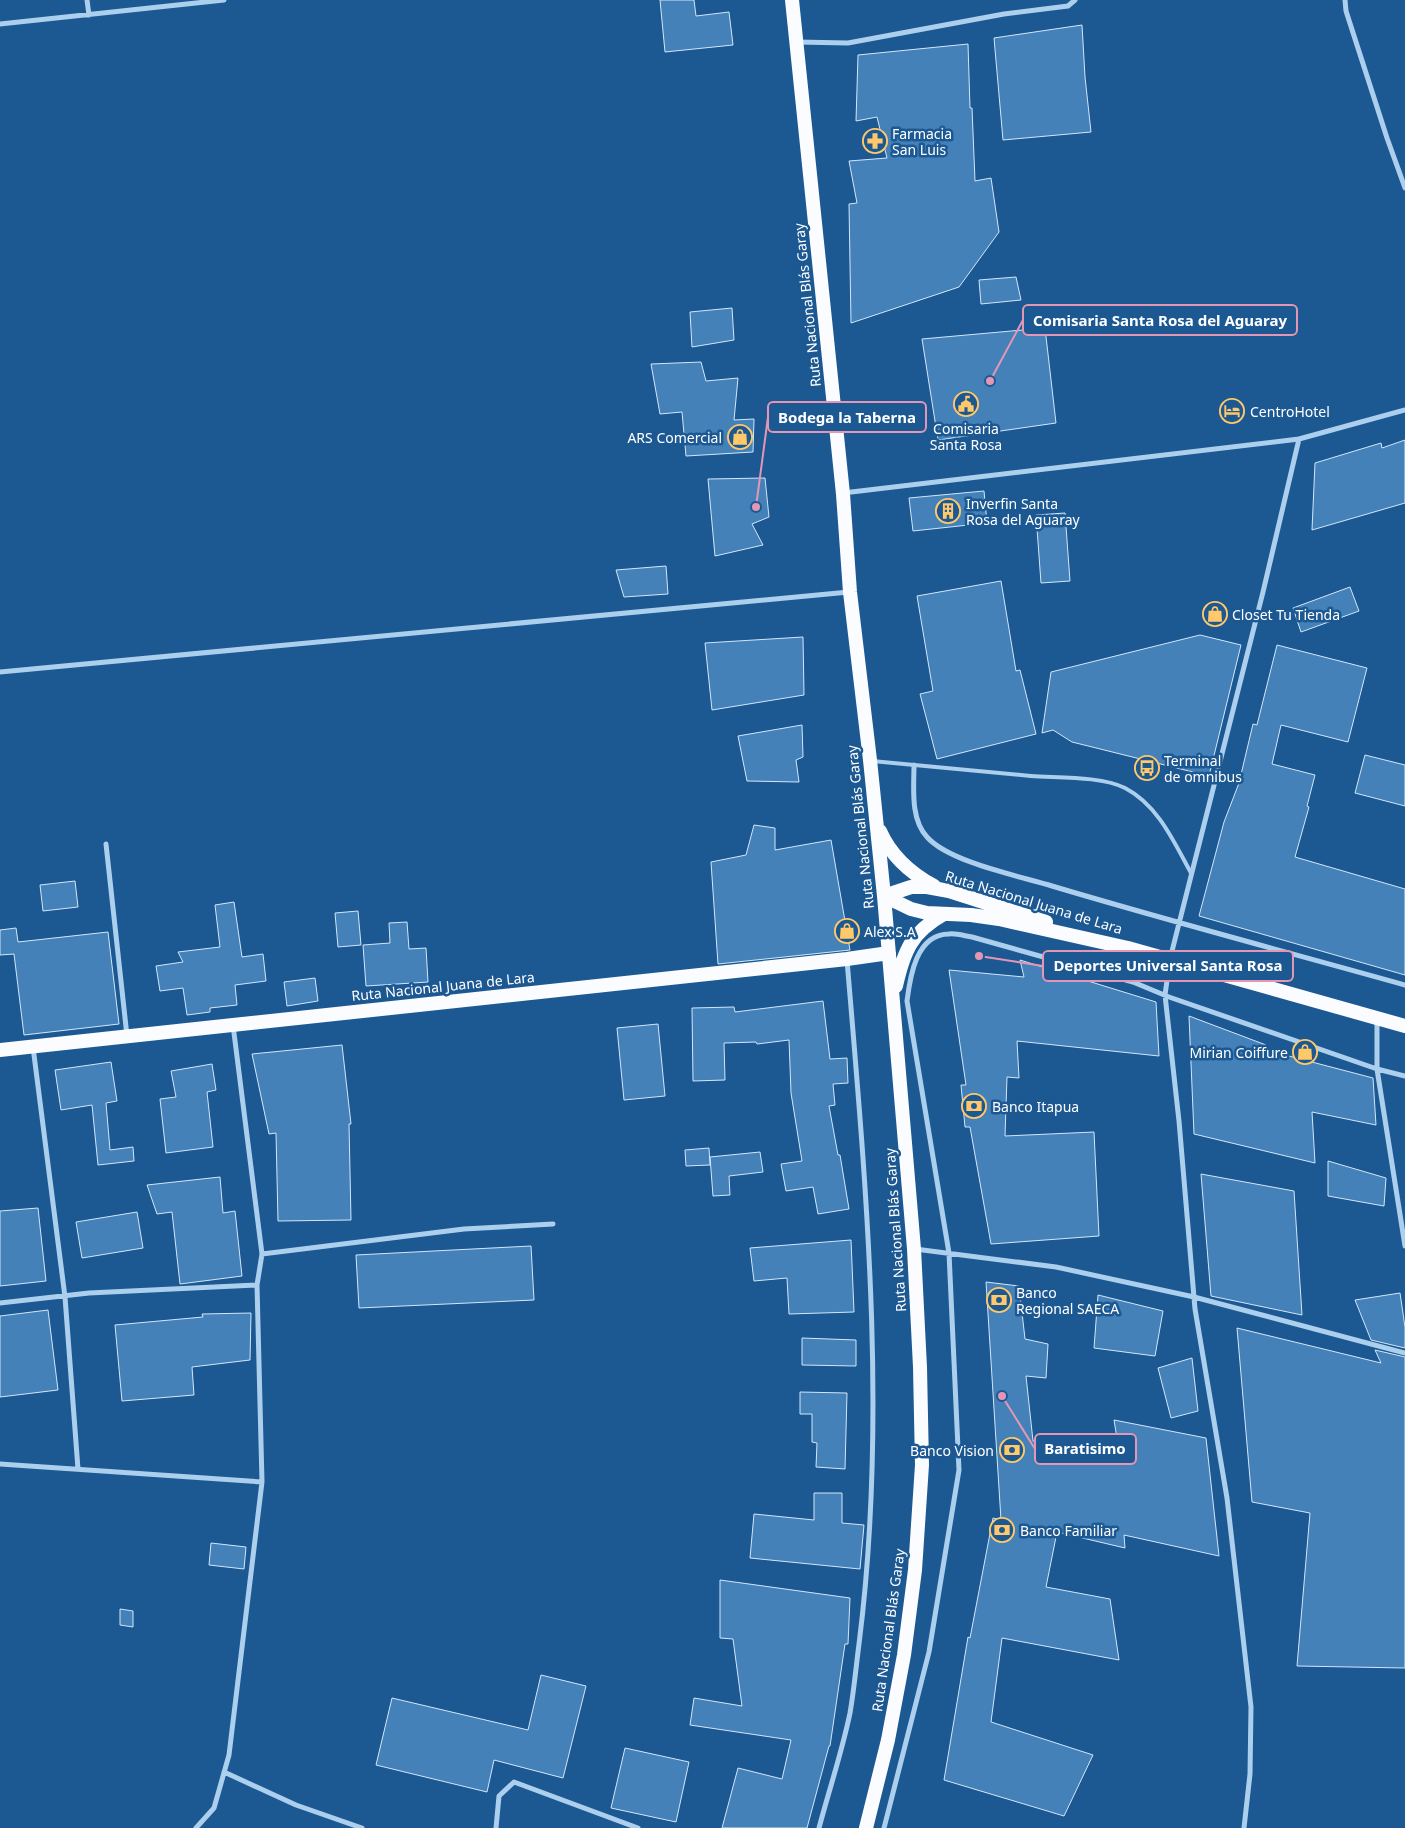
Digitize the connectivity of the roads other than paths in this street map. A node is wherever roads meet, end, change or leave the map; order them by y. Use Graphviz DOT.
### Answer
graph roads {
  1 [pos="87,0"];
  2 [pos="224,0"];
  3 [pos="792,0"];
  4 [pos="1075,0"];
  5 [pos="1345,0"];
  6 [pos="89,14"];
  7 [pos="0,24"];
  8 [pos="796,42"];
  9 [pos="1405,188"];
  10 [pos="1405,410"];
  11 [pos="1299,439"];
  12 [pos="843,494"];
  13 [pos="850,592"];
  14 [pos="0,672"];
  15 [pos="870,760"];
  16 [pos="914,765"];
  17 [pos="877,825"];
  18 [pos="106,844"];
  19 [pos="1192,873"];
  20 [pos="949,891"];
  21 [pos="884,896"];
  22 [pos="944,914"];
  23 [pos="1179,921"];
  24 [pos="1128,948"];
  25 [pos="889,953"];
  26 [pos="847,959"];
  27 [pos="1170,960"];
  28 [pos="1405,985"];
  29 [pos="1165,995"];
  30 [pos="893,999"];
  31 [pos="1378,1019"];
  32 [pos="233,1025"];
  33 [pos="1405,1026"];
  34 [pos="127,1036"];
  35 [pos="33,1047"];
  36 [pos="0,1050"];
  37 [pos="1377,1068"];
  38 [pos="1405,1076"];
  39 [pos="553,1224"];
  40 [pos="1405,1246"];
  41 [pos="914,1248"];
  42 [pos="949,1253"];
  43 [pos="262,1254"];
  44 [pos="257,1285"];
  45 [pos="65,1297"];
  46 [pos="1194,1297"];
  47 [pos="0,1303"];
  48 [pos="1405,1352"];
  49 [pos="0,1464"];
  50 [pos="78,1469"];
  51 [pos="262,1482"];
  52 [pos="224,1772"];
  53 [pos="196,1828"];
  54 [pos="362,1828"];
  55 [pos="496,1828"];
  56 [pos="638,1828"];
  57 [pos="819,1828"];
  58 [pos="866,1828"];
  59 [pos="884,1828"];
  60 [pos="1244,1828"];
  1 -- 6 [label="street"];
  2 -- 6 [label="street"];
  3 -- 8 [label="highway, Ruta Nacional Blás Garay"];
  4 -- 8 [label="street"];
  5 -- 9 [label="street"];
  6 -- 7 [label="street"];
  8 -- 12 [label="highway, Ruta Nacional Blás Garay"];
  10 -- 11 [label="street"];
  11 -- 12 [label="street"];
  11 -- 19 [label="street"];
  12 -- 13 [label="highway, Ruta Nacional Blás Garay"];
  13 -- 14 [label="street"];
  13 -- 15 [label="highway, Ruta Nacional Blás Garay"];
  15 -- 16 [label="lane"];
  15 -- 17 [label="highway, Ruta Nacional Blás Garay"];
  16 -- 19 [label="lane"];
  16 -- 23 [label="street"];
  17 -- 20 [label="highway"];
  17 -- 21 [label="highway, Ruta Nacional Blás Garay"];
  18 -- 34 [label="street"];
  19 -- 23 [label="street"];
  20 -- 21 [label="highway, Ruta Nacional Juana de Lara"];
  20 -- 24 [label="highway, Ruta Nacional Juana de Lara"];
  21 -- 22 [label="highway, Ruta Nacional Juana de Lara"];
  21 -- 25 [label="highway, Ruta Nacional Blás Garay"];
  22 -- 24 [label="highway, Ruta Nacional Juana de Lara"];
  22 -- 30 [label="highway"];
  23 -- 27 [label="street"];
  23 -- 28 [label="street"];
  24 -- 27 [label="highway, Ruta Nacional Juana de Lara"];
  25 -- 26 [label="highway, Ruta Nacional Juana de Lara"];
  25 -- 30 [label="highway, Ruta Nacional Blás Garay"];
  26 -- 32 [label="highway, Ruta Nacional Juana de Lara"];
  26 -- 57 [label="street"];
  27 -- 29 [label="street"];
  27 -- 31 [label="highway, Ruta Nacional Juana de Lara"];
  29 -- 37 [label="street"];
  29 -- 42 [label="street"];
  29 -- 46 [label="street"];
  30 -- 41 [label="highway, Ruta Nacional Blás Garay"];
  31 -- 33 [label="highway, Ruta Nacional Juana de Lara"];
  31 -- 37 [label="street"];
  32 -- 34 [label="highway, Ruta Nacional Juana de Lara"];
  32 -- 43 [label="street"];
  34 -- 35 [label="highway, Ruta Nacional Juana de Lara"];
  35 -- 36 [label="highway, Ruta Nacional Juana de Lara"];
  35 -- 45 [label="street"];
  37 -- 38 [label="street"];
  37 -- 40 [label="street"];
  39 -- 43 [label="street"];
  41 -- 42 [label="street"];
  41 -- 58 [label="highway, Ruta Nacional Blás Garay"];
  42 -- 46 [label="street"];
  42 -- 59 [label="street"];
  43 -- 44 [label="street"];
  44 -- 45 [label="street"];
  44 -- 51 [label="street"];
  45 -- 47 [label="street"];
  45 -- 50 [label="street"];
  46 -- 48 [label="street"];
  46 -- 60 [label="street"];
  49 -- 50 [label="street"];
  50 -- 51 [label="street"];
  51 -- 52 [label="street"];
  52 -- 53 [label="street"];
  52 -- 54 [label="street"];
  55 -- 56 [label="street"];
}
